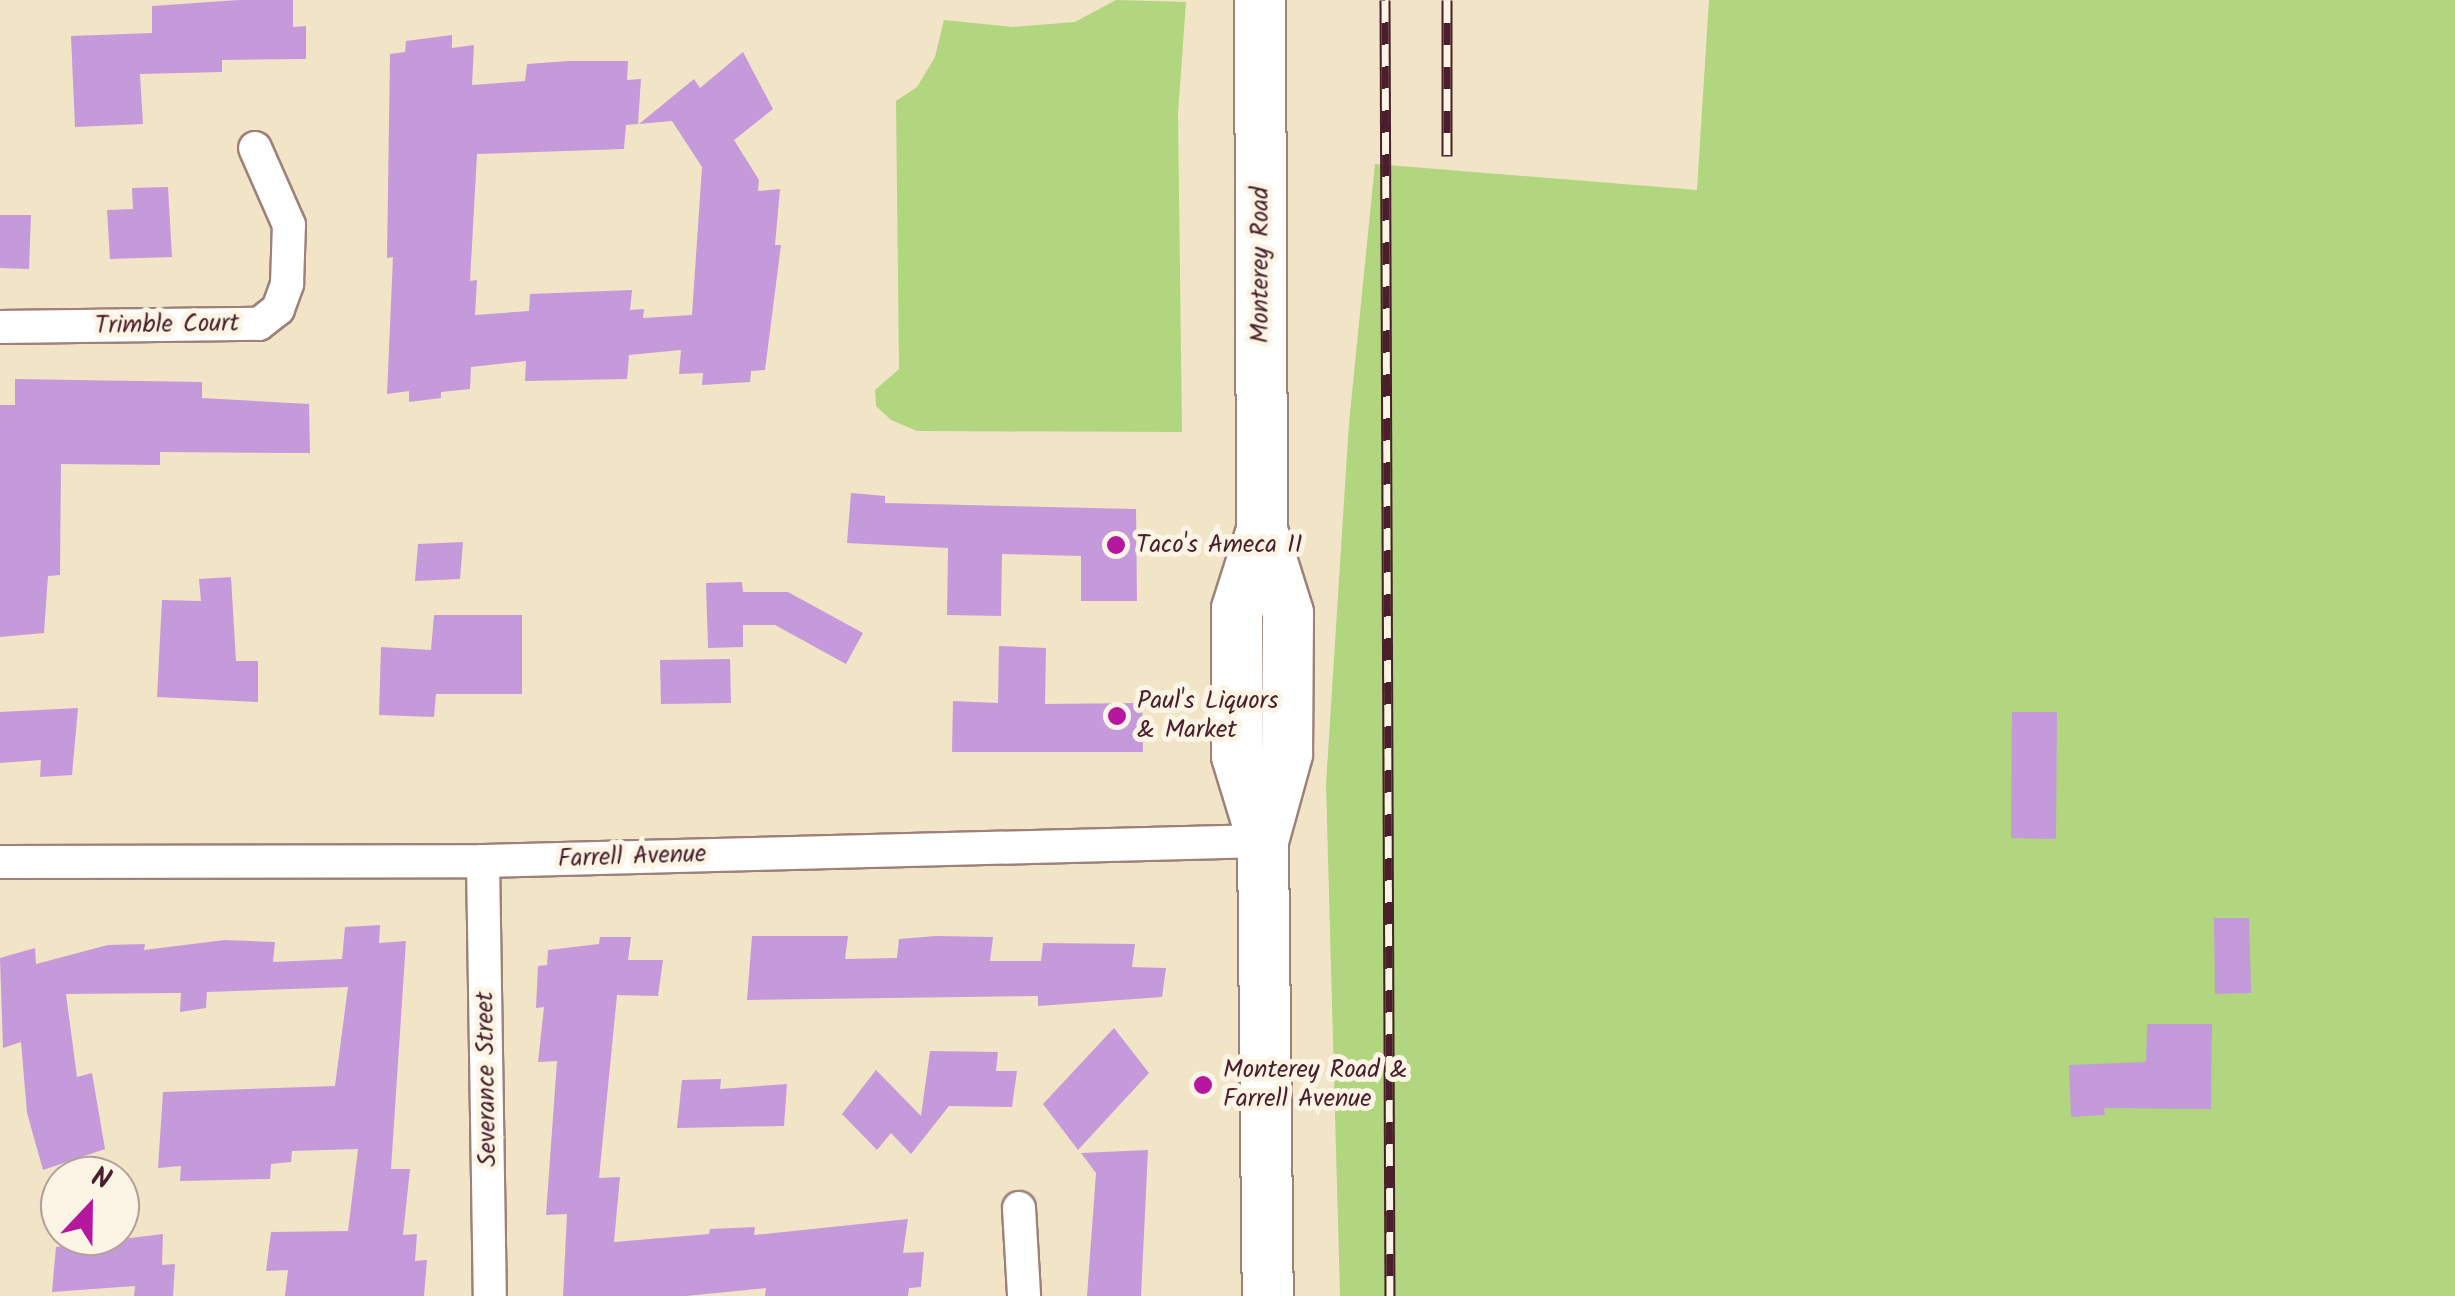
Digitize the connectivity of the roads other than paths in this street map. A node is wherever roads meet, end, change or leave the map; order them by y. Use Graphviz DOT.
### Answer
graph roads {
  1 [pos="1260,0"];
  2 [pos="255,148"];
  3 [pos="0,326"];
  4 [pos="1263,841"];
  5 [pos="483,861"];
  6 [pos="0,862"];
  7 [pos="1019,1208"];
  8 [pos="490,1296"];
  9 [pos="1024,1296"];
  10 [pos="1268,1296"];
  1 -- 4 [label="main road, Monterey Road"];
  2 -- 3 [label="street, Trimble Court"];
  4 -- 5 [label="street, Farrell Avenue"];
  4 -- 10 [label="main road, Monterey Road"];
  5 -- 6 [label="street, Farrell Avenue"];
  5 -- 8 [label="street, Severance Street"];
  7 -- 9 [label="street"];
}
